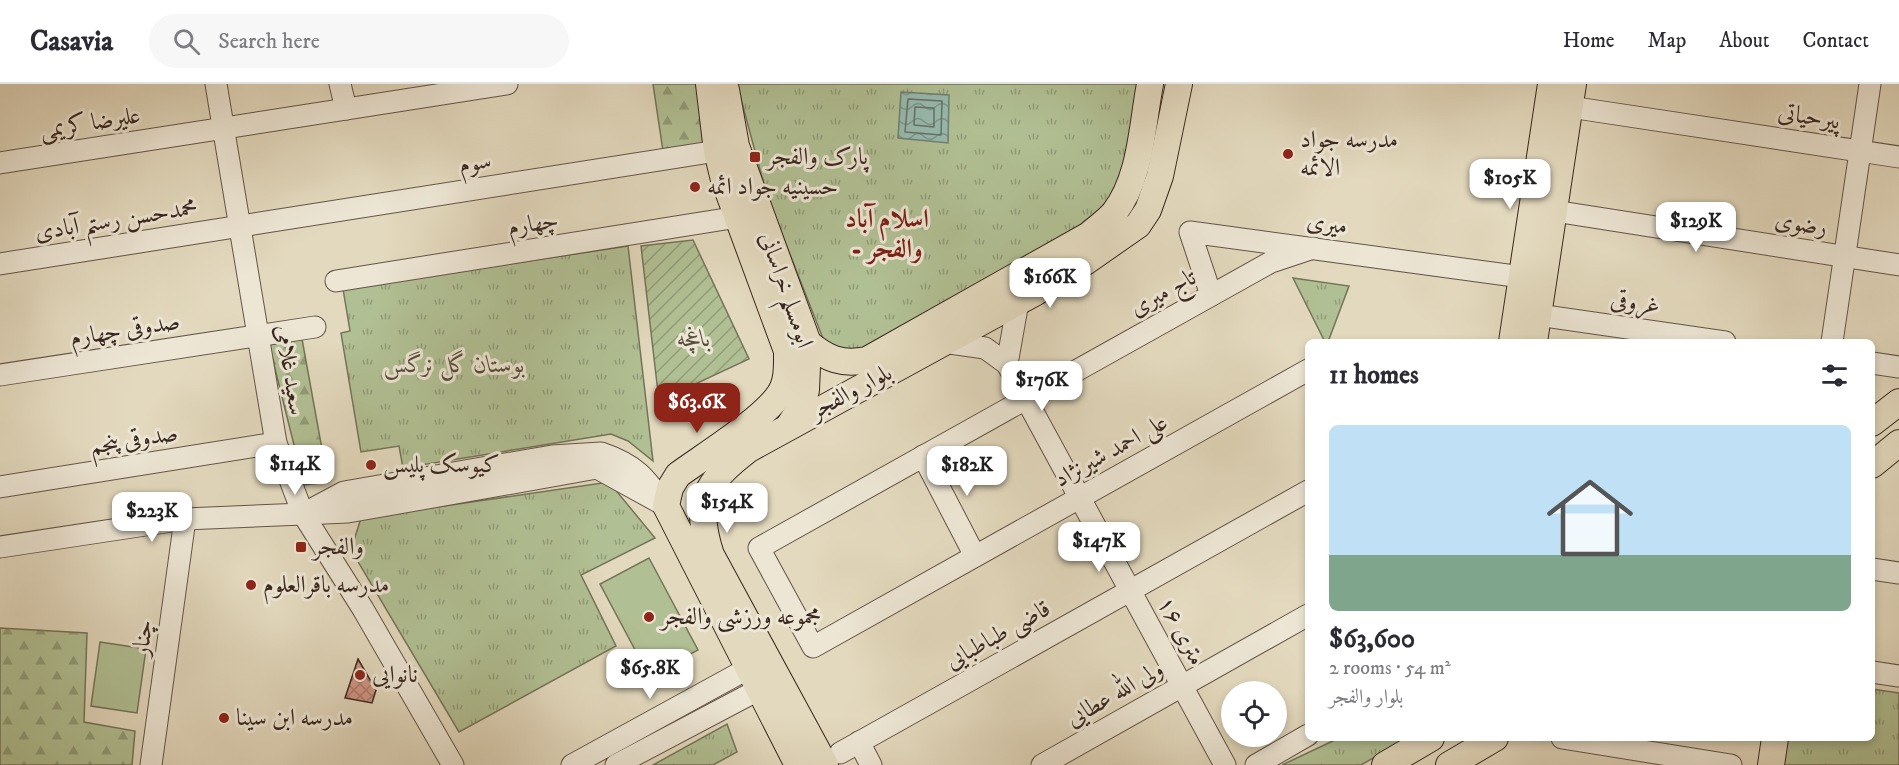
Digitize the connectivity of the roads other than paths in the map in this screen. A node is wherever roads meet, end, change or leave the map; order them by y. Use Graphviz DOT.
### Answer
graph roads {
  1 [pos="216,84"];
  2 [pos="340,84"];
  3 [pos="507,84"];
  4 [pos="709,84"];
  5 [pos="725,84"];
  6 [pos="1150,84"];
  7 [pos="1179,84"];
  8 [pos="1551,84"];
  9 [pos="1870,84"];
  10 [pos="1571,95"];
  11 [pos="346,109"];
  12 [pos="224,128"];
  13 [pos="717,151"];
  14 [pos="1860,151"];
  15 [pos="1899,157"];
  16 [pos="0,163"];
  17 [pos="1554,211"];
  18 [pos="738,217"];
  19 [pos="240,226"];
  20 [pos="1313,248"];
  21 [pos="1844,257"];
  22 [pos="0,264"];
  23 [pos="1899,265"];
  24 [pos="1522,277"];
  25 [pos="336,281"];
  26 [pos="1211,295"];
  27 [pos="1018,302"];
  28 [pos="1538,315"];
  29 [pos="315,327"];
  30 [pos="258,334"];
  31 [pos="1512,339"];
  32 [pos="1534,339"];
  33 [pos="1704,339"];
  34 [pos="1832,339"];
  35 [pos="942,342"];
  36 [pos="798,347"];
  37 [pos="1007,363"];
  38 [pos="1875,363"];
  39 [pos="1899,367"];
  40 [pos="1305,372"];
  41 [pos="0,375"];
  42 [pos="1026,399"];
  43 [pos="1899,402"];
  44 [pos="1875,421"];
  45 [pos="789,426"];
  46 [pos="276,443"];
  47 [pos="1899,443"];
  48 [pos="923,456"];
  49 [pos="1875,463"];
  50 [pos="0,487"];
  51 [pos="1305,492"];
  52 [pos="1080,497"];
  53 [pos="666,506"];
  54 [pos="303,514"];
  55 [pos="185,519"];
  56 [pos="0,547"];
  57 [pos="975,556"];
  58 [pos="1875,569"];
  59 [pos="1899,573"];
  60 [pos="1130,590"];
  61 [pos="1305,617"];
  62 [pos="813,647"];
  63 [pos="1875,672"];
  64 [pos="763,674"];
  65 [pos="1899,676"];
  66 [pos="1182,685"];
  67 [pos="1305,737"];
  68 [pos="1426,741"];
  69 [pos="1488,741"];
  70 [pos="1581,741"];
  71 [pos="1775,741"];
  72 [pos="859,742"];
  73 [pos="1470,748"];
  74 [pos="832,759"];
  75 [pos="151,765"];
  76 [pos="453,765"];
  77 [pos="572,765"];
  78 [pos="616,765"];
  79 [pos="798,765"];
  80 [pos="871,765"];
  81 [pos="1042,765"];
  82 [pos="1225,765"];
  83 [pos="1256,765"];
  84 [pos="1385,765"];
  85 [pos="1449,765"];
  86 [pos="1731,765"];
  87 [pos="1771,765"];
  1 -- 12 [label="street, سعید غلامی"];
  2 -- 11 [label="street"];
  3 -- 11 [label="street, علیرضا کریمی"];
  4 -- 13 [label="main road, ابومسلم خراسانی"];
  5 -- 36 [label="main road, ابومسلم خراسانی"];
  6 -- 36 [label="main road, بلوار والفجر"];
  7 -- 27 [label="main road, بلوار والفجر"];
  8 -- 24 [label="main road"];
  9 -- 14 [label="street"];
  10 -- 14 [label="street, پیرحیاتی"];
  10 -- 17 [label="main road"];
  11 -- 12 [label="street, علیرضا کریمی"];
  12 -- 16 [label="street, علیرضا کریمی"];
  12 -- 19 [label="street, سعید غلامی"];
  13 -- 18 [label="main road, ابومسلم خراسانی"];
  13 -- 19 [label="street, سوم"];
  14 -- 15 [label="street, پیرحیاتی"];
  14 -- 21 [label="street"];
  17 -- 21 [label="street, رضوی"];
  17 -- 28 [label="main road"];
  18 -- 25 [label="street, چهارم"];
  18 -- 36 [label="main road, ابومسلم خراسانی"];
  19 -- 22 [label="street, محمدحسن رستم آبادی"];
  19 -- 30 [label="street, سعید غلامی"];
  20 -- 24 [label="street, میری"];
  20 -- 26 [label="street, تاج میری"];
  20 -- 26 [label="street, میری"];
  21 -- 23 [label="street, رضوی"];
  21 -- 34 [label="street"];
  24 -- 31 [label="main road"];
  26 -- 42 [label="street, تاج میری"];
  27 -- 35 [label="main road, بلوار والفجر"];
  27 -- 37 [label="street"];
  28 -- 32 [label="main road"];
  28 -- 33 [label="street, غروقی"];
  29 -- 30 [label="street"];
  30 -- 41 [label="street, صدوقی چهارم"];
  30 -- 46 [label="street, سعید غلامی"];
  35 -- 37 [label="street"];
  35 -- 45 [label="main road, بلوار والفجر"];
  36 -- 45 [label="main road, ابومسلم خراسانی"];
  36 -- 53 [label="main road, بلوار والفجر"];
  37 -- 42 [label="street, ۱۶ متری"];
  38 -- 39 [label="street"];
  40 -- 52 [label="street, علی احمد شیرنژاد"];
  42 -- 48 [label="street, تاج میری"];
  42 -- 52 [label="street, ۱۶ متری"];
  43 -- 44 [label="main road"];
  45 -- 64 [label="main road, بلوار والفجر"];
  46 -- 50 [label="street, صدوقی پنجم"];
  46 -- 54 [label="street, سعید غلامی"];
  47 -- 49 [label="main road"];
  48 -- 57 [label="street"];
  48 -- 62 [label="street, تاج میری"];
  51 -- 60 [label="street, قاضی طباطبایی"];
  52 -- 57 [label="street, علی احمد شیرنژاد"];
  52 -- 60 [label="street, ۱۶ متری"];
  53 -- 54 [label="street"];
  53 -- 64 [label="main road, بلوار والفجر"];
  54 -- 55 [label="street"];
  54 -- 76 [label="street, سعید غلامی"];
  55 -- 56 [label="street"];
  55 -- 75 [label="street, چنار"];
  57 -- 62 [label="street, علی احمد شیرنژاد"];
  58 -- 59 [label="street"];
  60 -- 66 [label="street, ۱۶ متری"];
  60 -- 72 [label="street, قاضی طباطبایی"];
  61 -- 66 [label="street, ولی الله عطایی"];
  63 -- 65 [label="street"];
  64 -- 74 [label="main road, بلوار والفجر"];
  64 -- 77 [label="street"];
  64 -- 78 [label="street"];
  64 -- 79 [label="main road, بلوار والفجر"];
  66 -- 81 [label="street, ولی الله عطایی"];
  66 -- 82 [label="street, ۱۶ متری"];
  67 -- 83 [label="street"];
  68 -- 84 [label="main road"];
  69 -- 73 [label="main road"];
  70 -- 86 [label="street"];
  71 -- 87 [label="main road"];
  72 -- 74 [label="street, قاضی طباطبایی"];
  72 -- 80 [label="street"];
  73 -- 85 [label="main road"];
}
